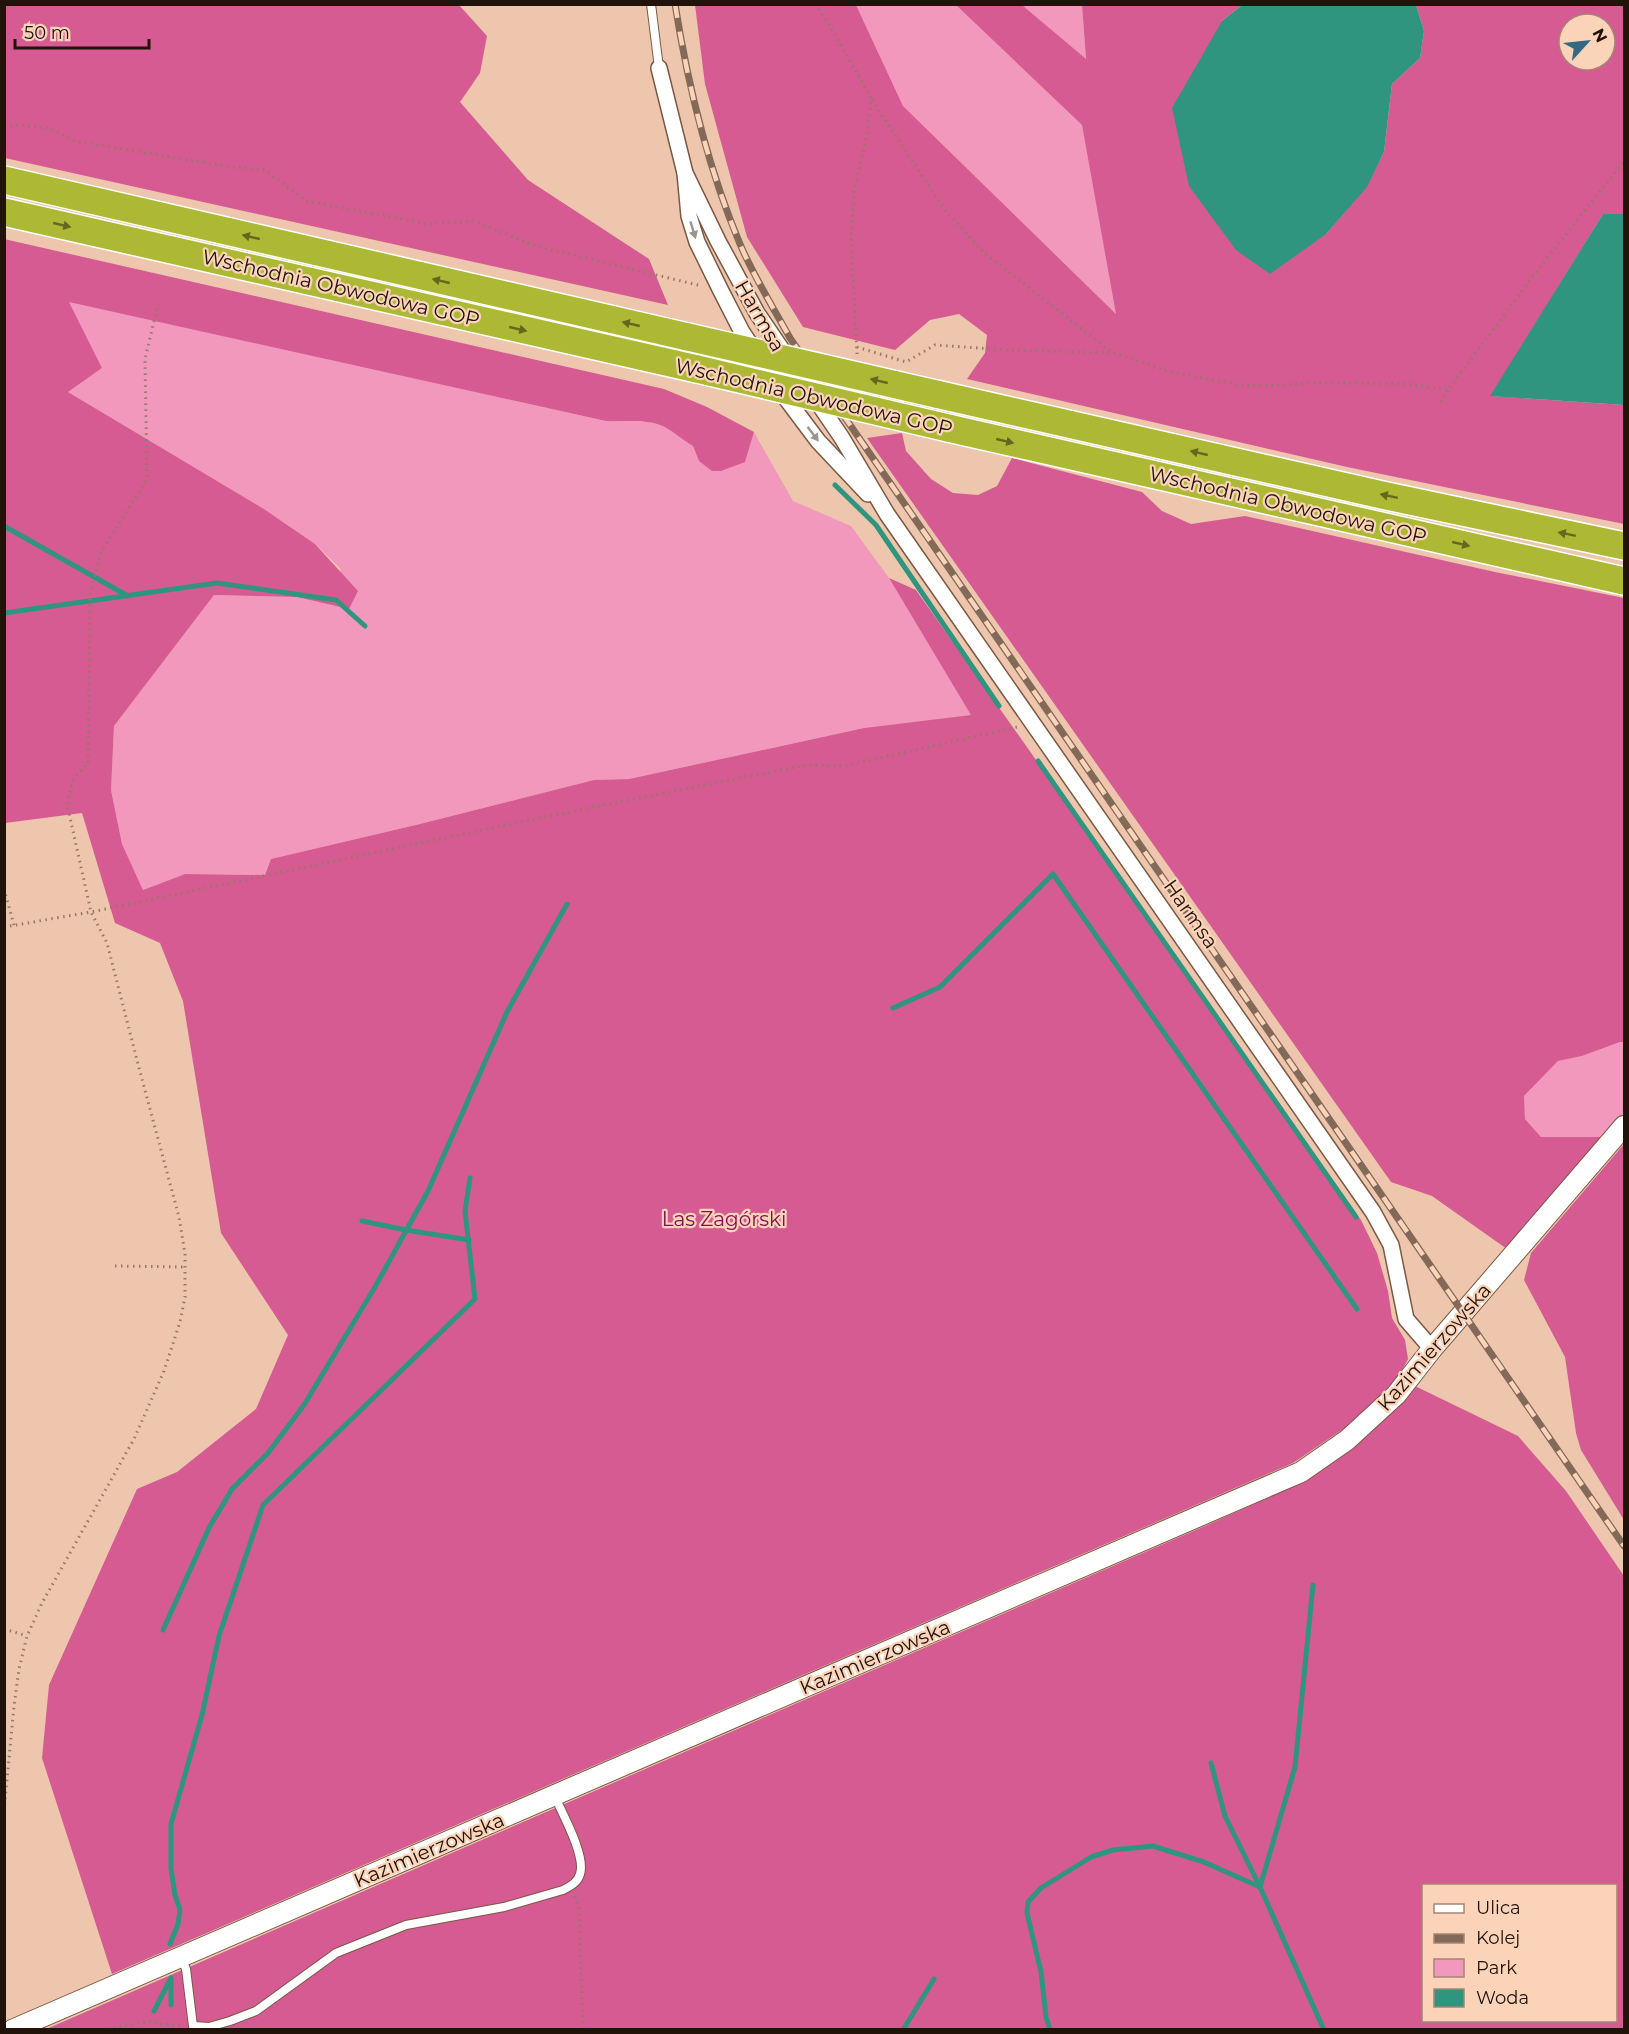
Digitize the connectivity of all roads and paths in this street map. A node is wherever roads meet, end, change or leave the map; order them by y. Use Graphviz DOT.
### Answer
graph roads {
  1 [pos="651,4"];
  2 [pos="814,4"];
  3 [pos="659,68"];
  4 [pos="871,98"];
  5 [pos="4,126"];
  6 [pos="1624,161"];
  7 [pos="685,173"];
  8 [pos="4,180"];
  9 [pos="4,212"];
  10 [pos="721,291"];
  11 [pos="158,304"];
  12 [pos="1113,353"];
  13 [pos="1448,390"];
  14 [pos="1441,402"];
  15 [pos="887,514"];
  16 [pos="1624,546"];
  17 [pos="1624,581"];
  18 [pos="1034,723"];
  19 [pos="4,889"];
  20 [pos="91,912"];
  21 [pos="14,925"];
  22 [pos="4,927"];
  23 [pos="1624,1126"];
  24 [pos="115,1266"];
  25 [pos="186,1267"];
  26 [pos="1432,1349"];
  27 [pos="4,1629"];
  28 [pos="27,1636"];
  29 [pos="555,1796"];
  30 [pos="4,1811"];
  31 [pos="572,1886"];
  32 [pos="181,1957"];
  33 [pos="159,2024"];
  34 [pos="193,2025"];
  35 [pos="108,2028"];
  36 [pos="12,2030"];
  37 [pos="102,2030"];
  38 [pos="158,2030"];
  39 [pos="583,2030"];
  1 -- 3 [label="lane"];
  2 -- 4 [label="path"];
  3 -- 7 [label="street, Harmsa"];
  4 -- 12 [label="path"];
  4 -- 12 [label="path"];
  5 -- 10 [label="path"];
  6 -- 13 [label="path"];
  7 -- 10 [label="street, Harmsa, one-way"];
  7 -- 15 [label="street, Harmsa"];
  16 -- 8 [label="highway, Wschodnia Obwodowa GOP, one-way, bridge"];
  9 -- 17 [label="highway, Wschodnia Obwodowa GOP, one-way, bridge"];
  10 -- 15 [label="street, Harmsa, one-way"];
  11 -- 20 [label="path"];
  12 -- 13 [label="path"];
  13 -- 14 [label="path"];
  15 -- 18 [label="street, Harmsa"];
  18 -- 20 [label="path"];
  18 -- 26 [label="street, Harmsa"];
  19 -- 21 [label="path"];
  20 -- 21 [label="path"];
  20 -- 25 [label="path"];
  21 -- 22 [label="path"];
  23 -- 26 [label="street, Kazimierzowska"];
  24 -- 25 [label="path"];
  25 -- 28 [label="path"];
  26 -- 29 [label="street, Kazimierzowska"];
  27 -- 28 [label="path"];
  28 -- 30 [label="path"];
  29 -- 31 [label="lane"];
  29 -- 32 [label="street, Kazimierzowska"];
  31 -- 34 [label="lane"];
  31 -- 39 [label="path"];
  32 -- 34 [label="lane"];
  32 -- 36 [label="street, Kazimierzowska"];
  33 -- 34 [label="path"];
  33 -- 35 [label="path"];
  33 -- 38 [label="path"];
  35 -- 37 [label="path"];
}
